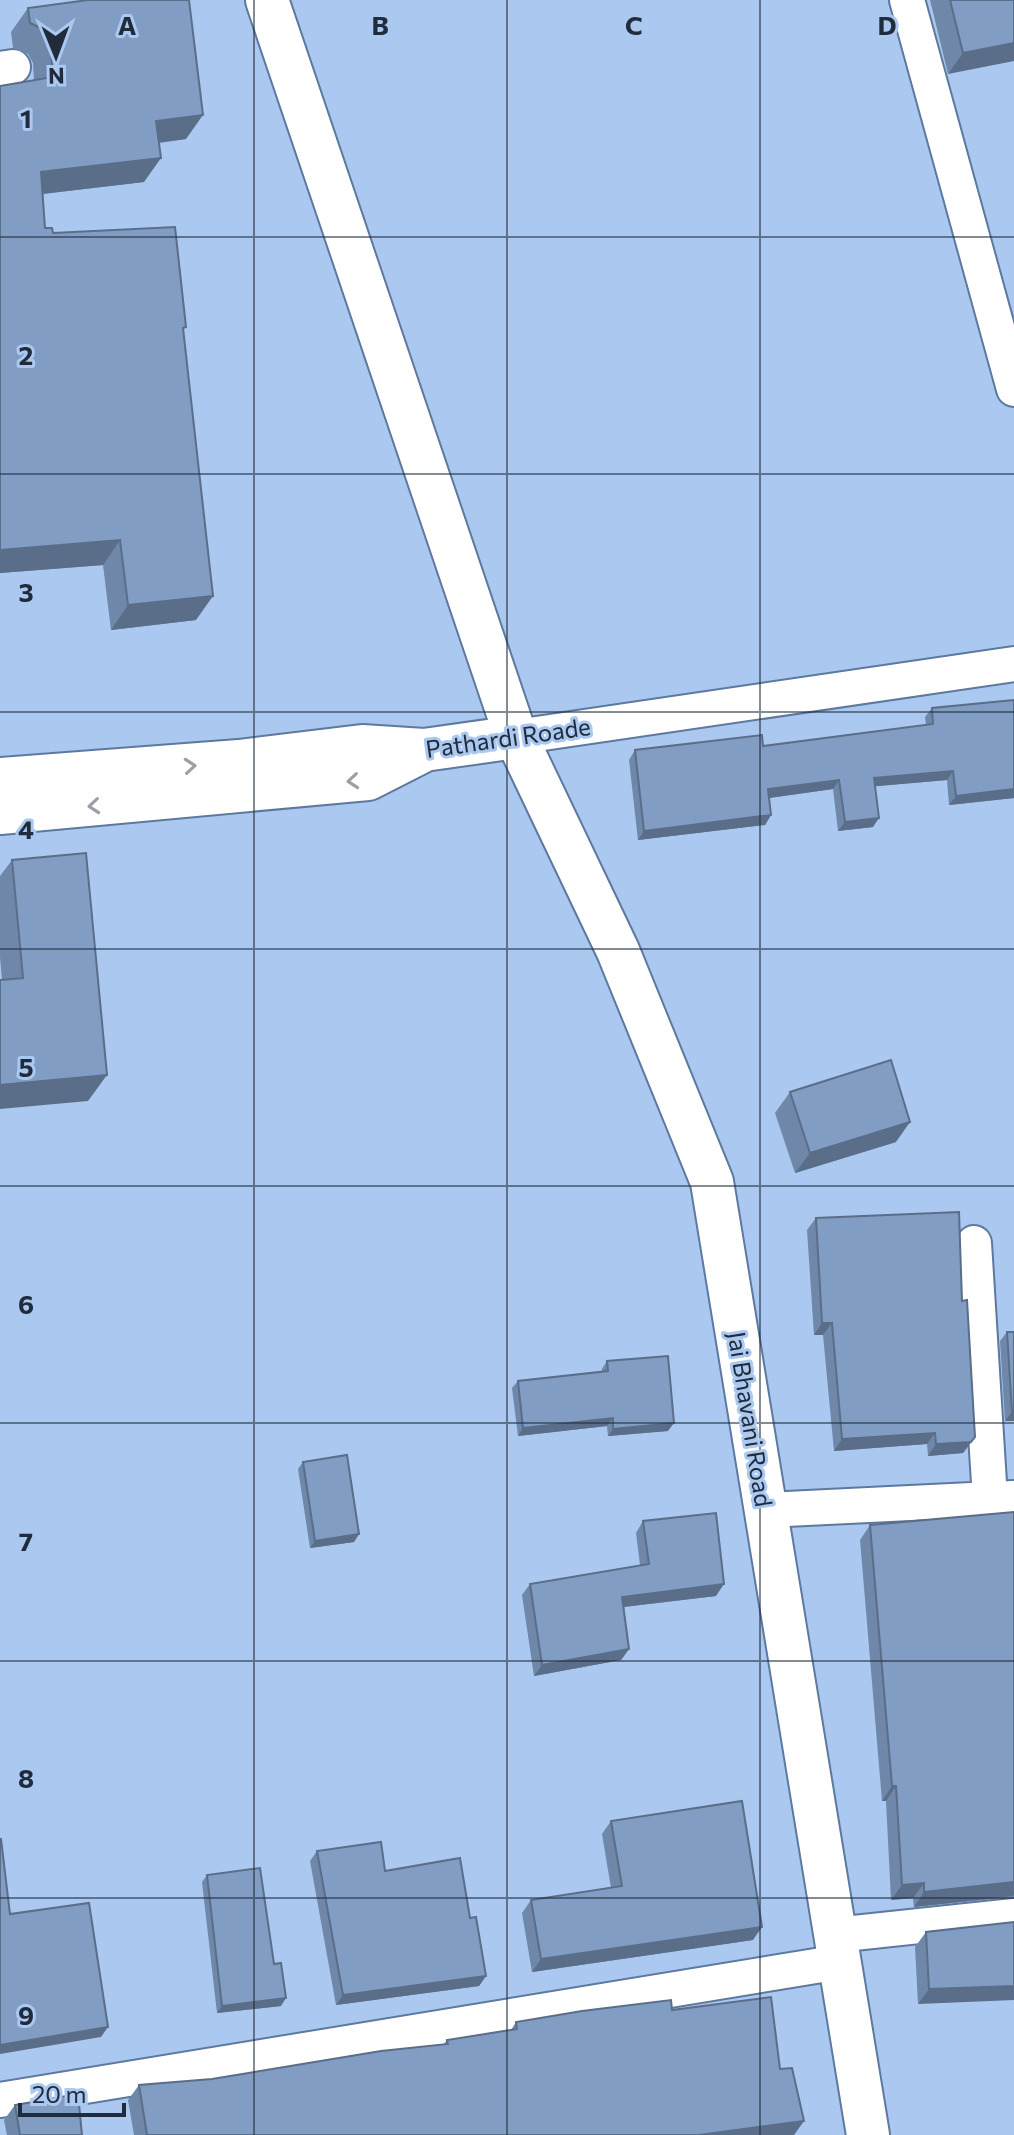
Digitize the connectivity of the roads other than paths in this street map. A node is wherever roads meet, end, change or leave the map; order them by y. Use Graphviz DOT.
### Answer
graph roads {
  1 [pos="267,0"];
  2 [pos="907,0"];
  3 [pos="1014,389"];
  4 [pos="1014,664"];
  5 [pos="516,737"];
  6 [pos="424,750"];
  7 [pos="0,779"];
  8 [pos="0,813"];
  9 [pos="974,1243"];
  10 [pos="1002,1499"];
  11 [pos="766,1510"];
  12 [pos="1014,1916"];
  13 [pos="838,1948"];
  14 [pos="0,2100"];
  15 [pos="868,2135"];
  1 -- 5 [label="street, Jai Bhavani Road"];
  2 -- 3 [label="street"];
  4 -- 5 [label="street, Pathardi Roade"];
  5 -- 6 [label="street, Pathardi Roade"];
  5 -- 11 [label="street, Jai Bhavani Road"];
  7 -- 6 [label="street, Pathardi Roade, one-way"];
  6 -- 8 [label="street, one-way"];
  9 -- 10 [label="street"];
  10 -- 11 [label="street"];
  11 -- 13 [label="street, Jai Bhavani Road"];
  12 -- 13 [label="street"];
  13 -- 14 [label="street"];
  13 -- 15 [label="street, Jai Bhavani Road"];
}
